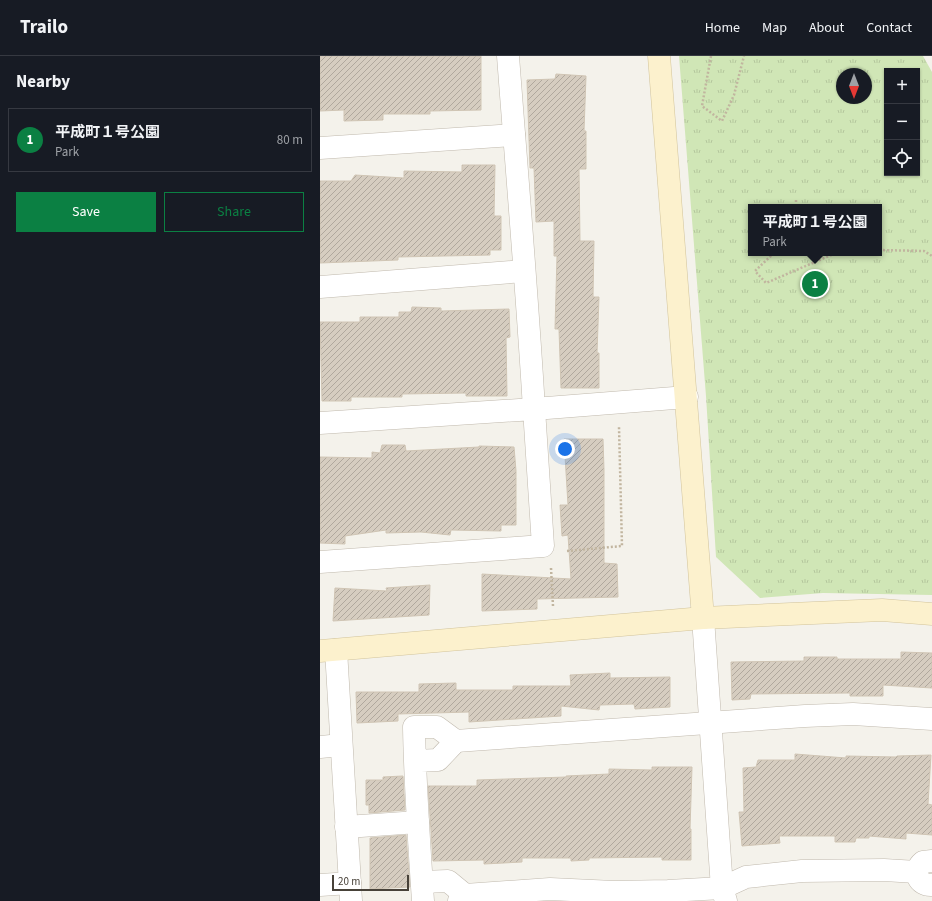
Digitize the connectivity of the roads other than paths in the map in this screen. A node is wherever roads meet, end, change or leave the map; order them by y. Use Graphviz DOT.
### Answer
graph roads {
  1 [pos="508,56"];
  2 [pos="659,56"];
  3 [pos="514,135"];
  4 [pos="320,148"];
  5 [pos="524,271"];
  6 [pos="320,288"];
  7 [pos="687,397"];
  8 [pos="534,409"];
  9 [pos="320,423"];
  10 [pos="320,562"];
  11 [pos="932,614"];
  12 [pos="704,618"];
  13 [pos="328,650"];
  14 [pos="932,719"];
  15 [pos="710,724"];
  16 [pos="456,742"];
  17 [pos="330,746"];
  18 [pos="415,761"];
  19 [pos="418,822"];
  20 [pos="346,827"];
  21 [pos="927,873"];
  22 [pos="320,885"];
  23 [pos="350,892"];
  24 [pos="423,892"];
  25 [pos="724,895"];
  26 [pos="462,898"];
  1 -- 3 [label="street"];
  2 -- 7 [label="street"];
  3 -- 4 [label="street"];
  3 -- 5 [label="street"];
  5 -- 6 [label="street"];
  5 -- 8 [label="street"];
  7 -- 8 [label="street"];
  7 -- 12 [label="street"];
  8 -- 9 [label="street"];
  8 -- 10 [label="street"];
  11 -- 12 [label="street"];
  12 -- 13 [label="street"];
  12 -- 15 [label="street"];
  13 -- 17 [label="street"];
  14 -- 15 [label="street"];
  15 -- 16 [label="street"];
  15 -- 25 [label="street"];
  16 -- 18 [label="street"];
  16 -- 18 [label="street"];
  17 -- 20 [label="street"];
  18 -- 19 [label="street"];
  19 -- 20 [label="street"];
  19 -- 24 [label="street"];
  20 -- 23 [label="street"];
  21 -- 25 [label="street"];
  22 -- 23 [label="street"];
  24 -- 26 [label="street"];
  25 -- 26 [label="street"];
}
